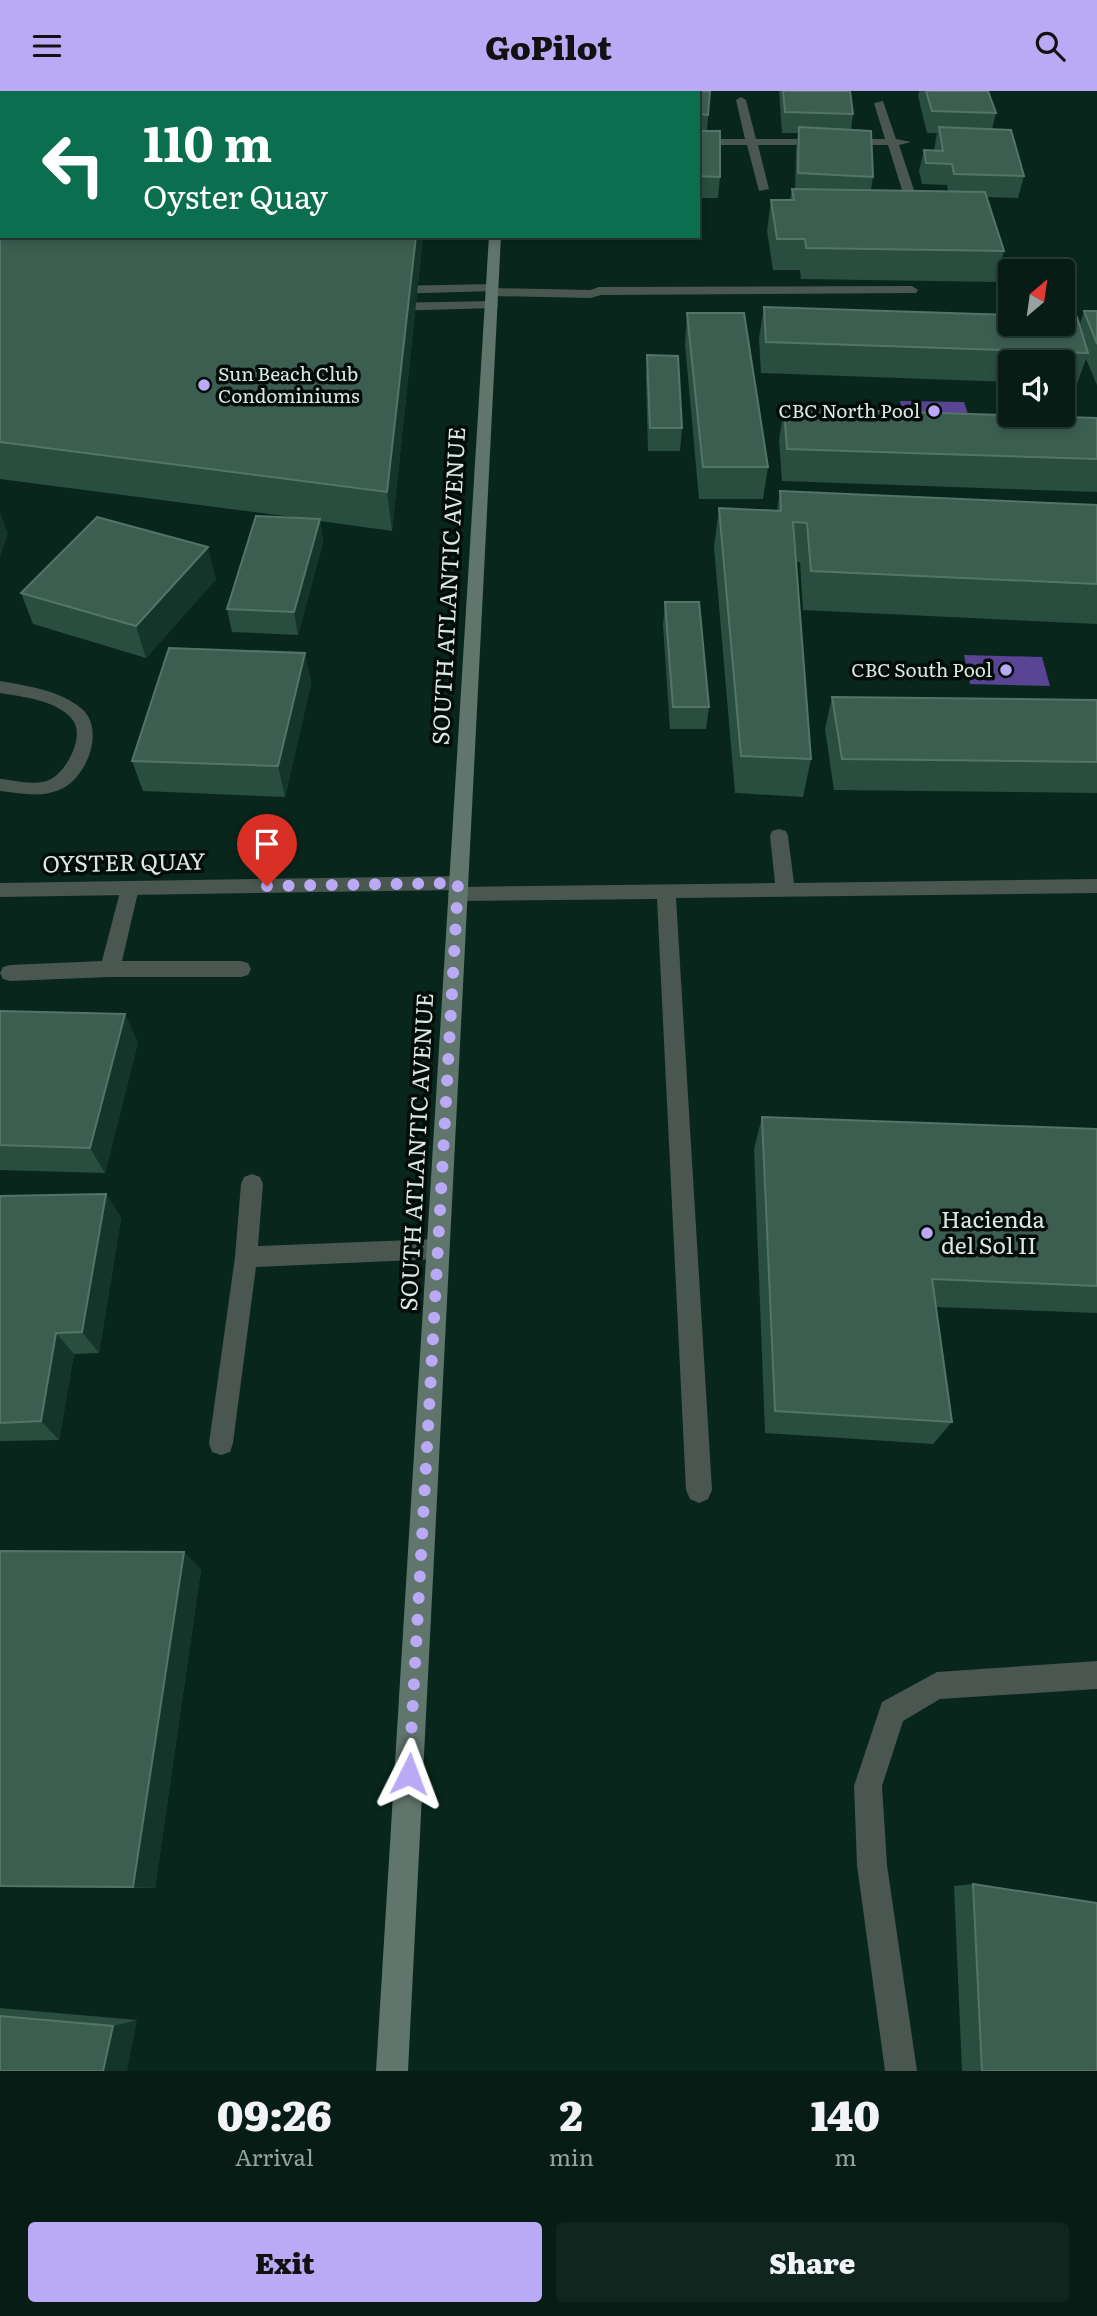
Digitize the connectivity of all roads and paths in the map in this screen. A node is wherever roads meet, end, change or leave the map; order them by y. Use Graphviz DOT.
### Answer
graph roads {
  1 [pos="741,100"];
  2 [pos="879,103"];
  3 [pos="700,142"];
  4 [pos="752,142"];
  5 [pos="899,142"];
  6 [pos="762,189"];
  7 [pos="908,190"];
  8 [pos="495,238"];
  9 [pos="912,290"];
  10 [pos="492,295"];
  11 [pos="379,297"];
  12 [pos="0,687"];
  13 [pos="0,785"];
  14 [pos="779,836"];
  15 [pos="1097,886"];
  16 [pos="130,888"];
  17 [pos="458,889"];
  18 [pos="0,890"];
  19 [pos="785,890"];
  20 [pos="666,891"];
  21 [pos="110,969"];
  22 [pos="241,969"];
  23 [pos="10,973"];
  24 [pos="251,1184"];
  25 [pos="438,1249"];
  26 [pos="246,1257"];
  27 [pos="221,1443"];
  28 [pos="699,1490"];
  29 [pos="1097,1675"];
  30 [pos="392,2071"];
  31 [pos="901,2071"];
  1 -- 4 [label="street"];
  2 -- 5 [label="street"];
  3 -- 4 [label="street"];
  4 -- 5 [label="street"];
  4 -- 6 [label="street"];
  5 -- 7 [label="street"];
  8 -- 10 [label="street, SOUTH ATLANTIC AVENUE"];
  9 -- 10 [label="street"];
  10 -- 11 [label="street"];
  10 -- 17 [label="street, SOUTH ATLANTIC AVENUE"];
  12 -- 13 [label="street"];
  14 -- 19 [label="street"];
  15 -- 19 [label="street, OYSTER QUAY"];
  16 -- 17 [label="street, OYSTER QUAY"];
  16 -- 18 [label="street, OYSTER QUAY"];
  16 -- 21 [label="street"];
  17 -- 20 [label="street, OYSTER QUAY"];
  17 -- 25 [label="street, SOUTH ATLANTIC AVENUE"];
  19 -- 20 [label="street, OYSTER QUAY"];
  20 -- 28 [label="street"];
  21 -- 22 [label="street"];
  21 -- 23 [label="street"];
  24 -- 26 [label="street"];
  25 -- 26 [label="street"];
  25 -- 30 [label="street, SOUTH ATLANTIC AVENUE"];
  26 -- 27 [label="street"];
  29 -- 31 [label="street"];
}
